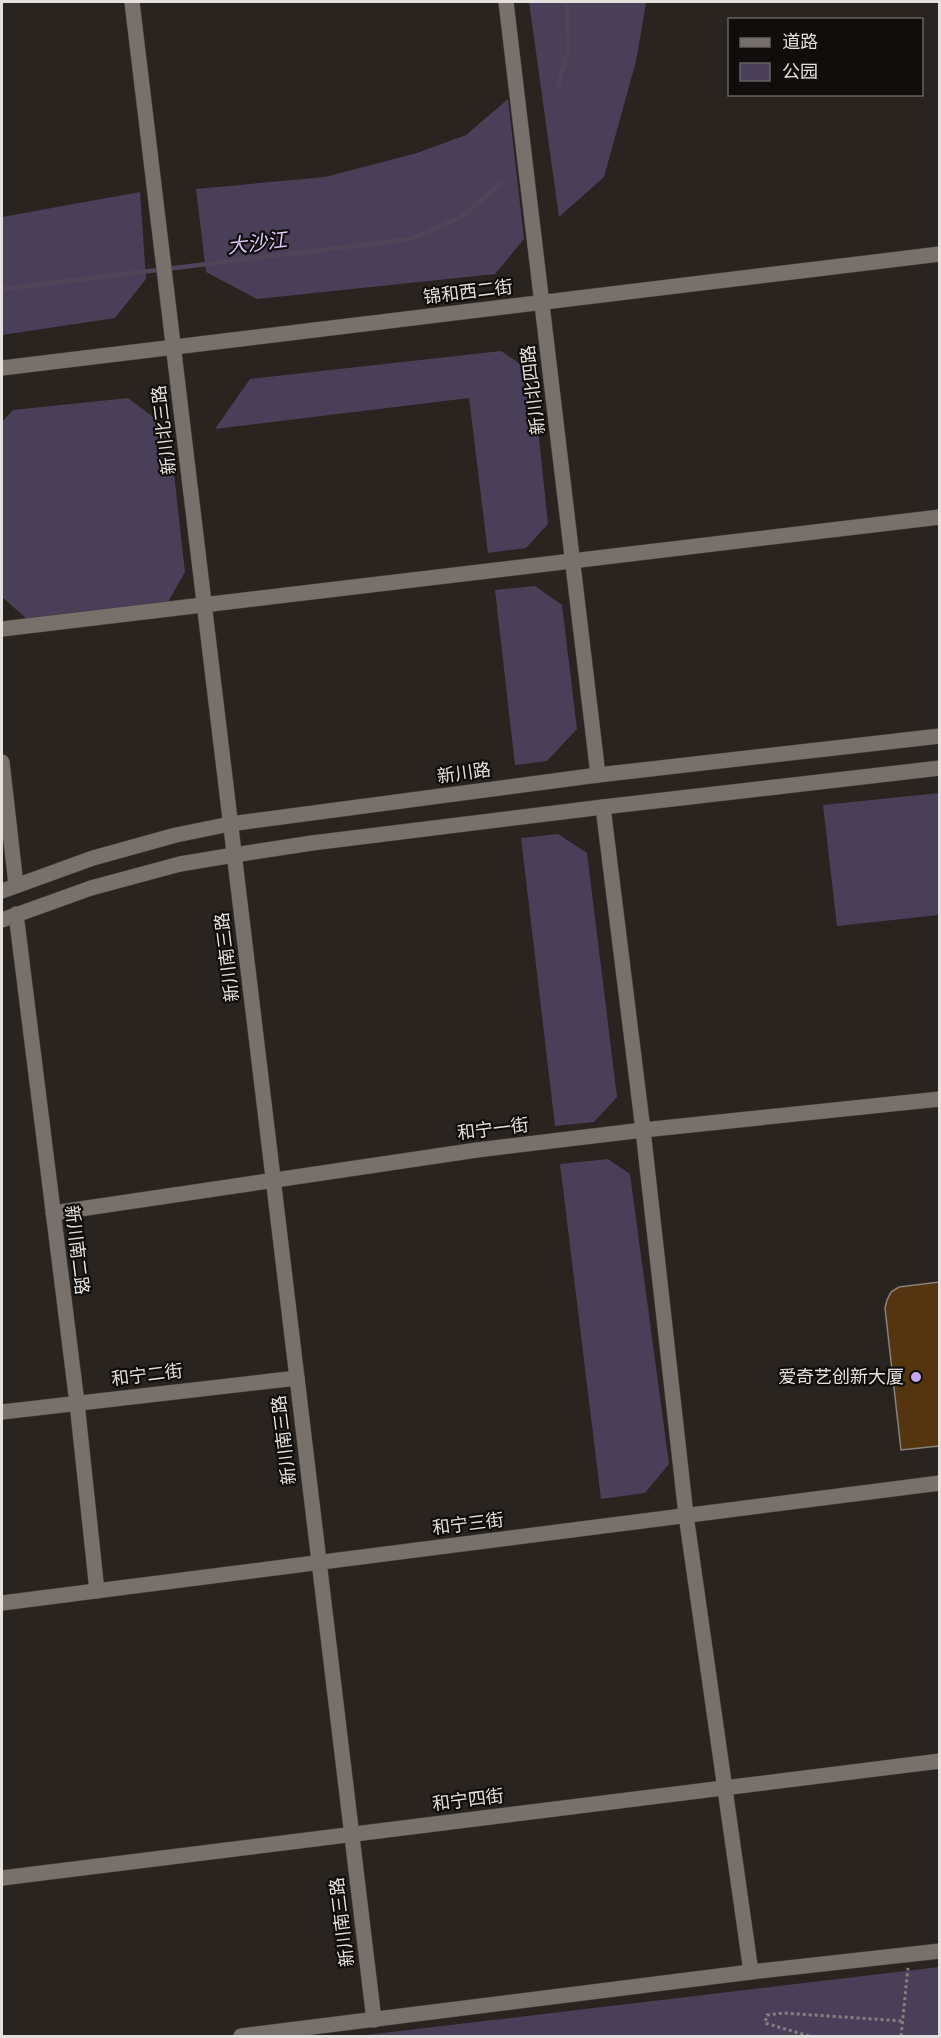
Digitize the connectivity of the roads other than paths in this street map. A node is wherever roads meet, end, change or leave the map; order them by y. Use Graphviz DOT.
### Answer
graph roads {
  1 [pos="132,2"];
  2 [pos="506,2"];
  3 [pos="939,254"];
  4 [pos="542,302"];
  5 [pos="174,347"];
  6 [pos="2,368"];
  7 [pos="939,517"];
  8 [pos="573,560"];
  9 [pos="204,605"];
  10 [pos="2,629"];
  11 [pos="939,736"];
  12 [pos="2,762"];
  13 [pos="939,768"];
  14 [pos="598,775"];
  15 [pos="603,807"];
  16 [pos="230,824"];
  17 [pos="234,855"];
  18 [pos="16,885"];
  19 [pos="2,891"];
  20 [pos="9,917"];
  21 [pos="939,1099"];
  22 [pos="644,1130"];
  23 [pos="273,1180"];
  24 [pos="53,1213"];
  25 [pos="297,1378"];
  26 [pos="76,1403"];
  27 [pos="2,1412"];
  28 [pos="939,1483"];
  29 [pos="686,1515"];
  30 [pos="319,1562"];
  31 [pos="97,1591"];
  32 [pos="2,1603"];
  33 [pos="939,1761"];
  34 [pos="724,1788"];
  35 [pos="351,1834"];
  36 [pos="2,1878"];
  37 [pos="939,1951"];
  38 [pos="751,1972"];
  39 [pos="374,2020"];
  40 [pos="240,2037"];
  1 -- 5 [label="street, 新川北三路"];
  2 -- 4 [label="street, 新川北四路"];
  3 -- 4 [label="street, 锦和西二街"];
  4 -- 5 [label="street, 锦和西二街"];
  4 -- 8 [label="street, 新川北四路"];
  5 -- 6 [label="street, 锦和西二街"];
  5 -- 9 [label="street, 新川北三路"];
  7 -- 8 [label="street"];
  8 -- 9 [label="street"];
  8 -- 14 [label="street, 新川北四路"];
  9 -- 10 [label="street"];
  9 -- 16 [label="street, 新川北三路"];
  11 -- 14 [label="street, 新川路"];
  12 -- 18 [label="street"];
  13 -- 15 [label="street"];
  14 -- 16 [label="street, 新川路"];
  15 -- 17 [label="street"];
  15 -- 22 [label="street"];
  16 -- 17 [label="street, 新川北三路"];
  16 -- 18 [label="street, 新川路"];
  17 -- 20 [label="street"];
  17 -- 23 [label="street, 新川南三路"];
  18 -- 19 [label="street, 新川路"];
  20 -- 24 [label="street, 新川南二路"];
  21 -- 22 [label="street, 和宁一街"];
  22 -- 23 [label="street, 和宁一街"];
  22 -- 29 [label="street"];
  23 -- 24 [label="street, 和宁一街"];
  23 -- 25 [label="street, 新川南三路"];
  24 -- 26 [label="street, 新川南二路"];
  25 -- 26 [label="street, 和宁二街"];
  25 -- 30 [label="street, 新川南三路"];
  26 -- 27 [label="street, 和宁二街"];
  26 -- 31 [label="street, 新川南二路"];
  28 -- 29 [label="street, 和宁三街"];
  29 -- 30 [label="street, 和宁三街"];
  29 -- 34 [label="street"];
  30 -- 31 [label="street, 和宁三街"];
  30 -- 35 [label="street, 新川南三路"];
  31 -- 32 [label="street, 和宁三街"];
  33 -- 34 [label="street, 和宁四街"];
  34 -- 35 [label="street, 和宁四街"];
  34 -- 38 [label="street"];
  35 -- 36 [label="street, 和宁四街"];
  35 -- 39 [label="street, 新川南三路"];
  37 -- 38 [label="street"];
  38 -- 39 [label="street"];
  39 -- 40 [label="street"];
}
